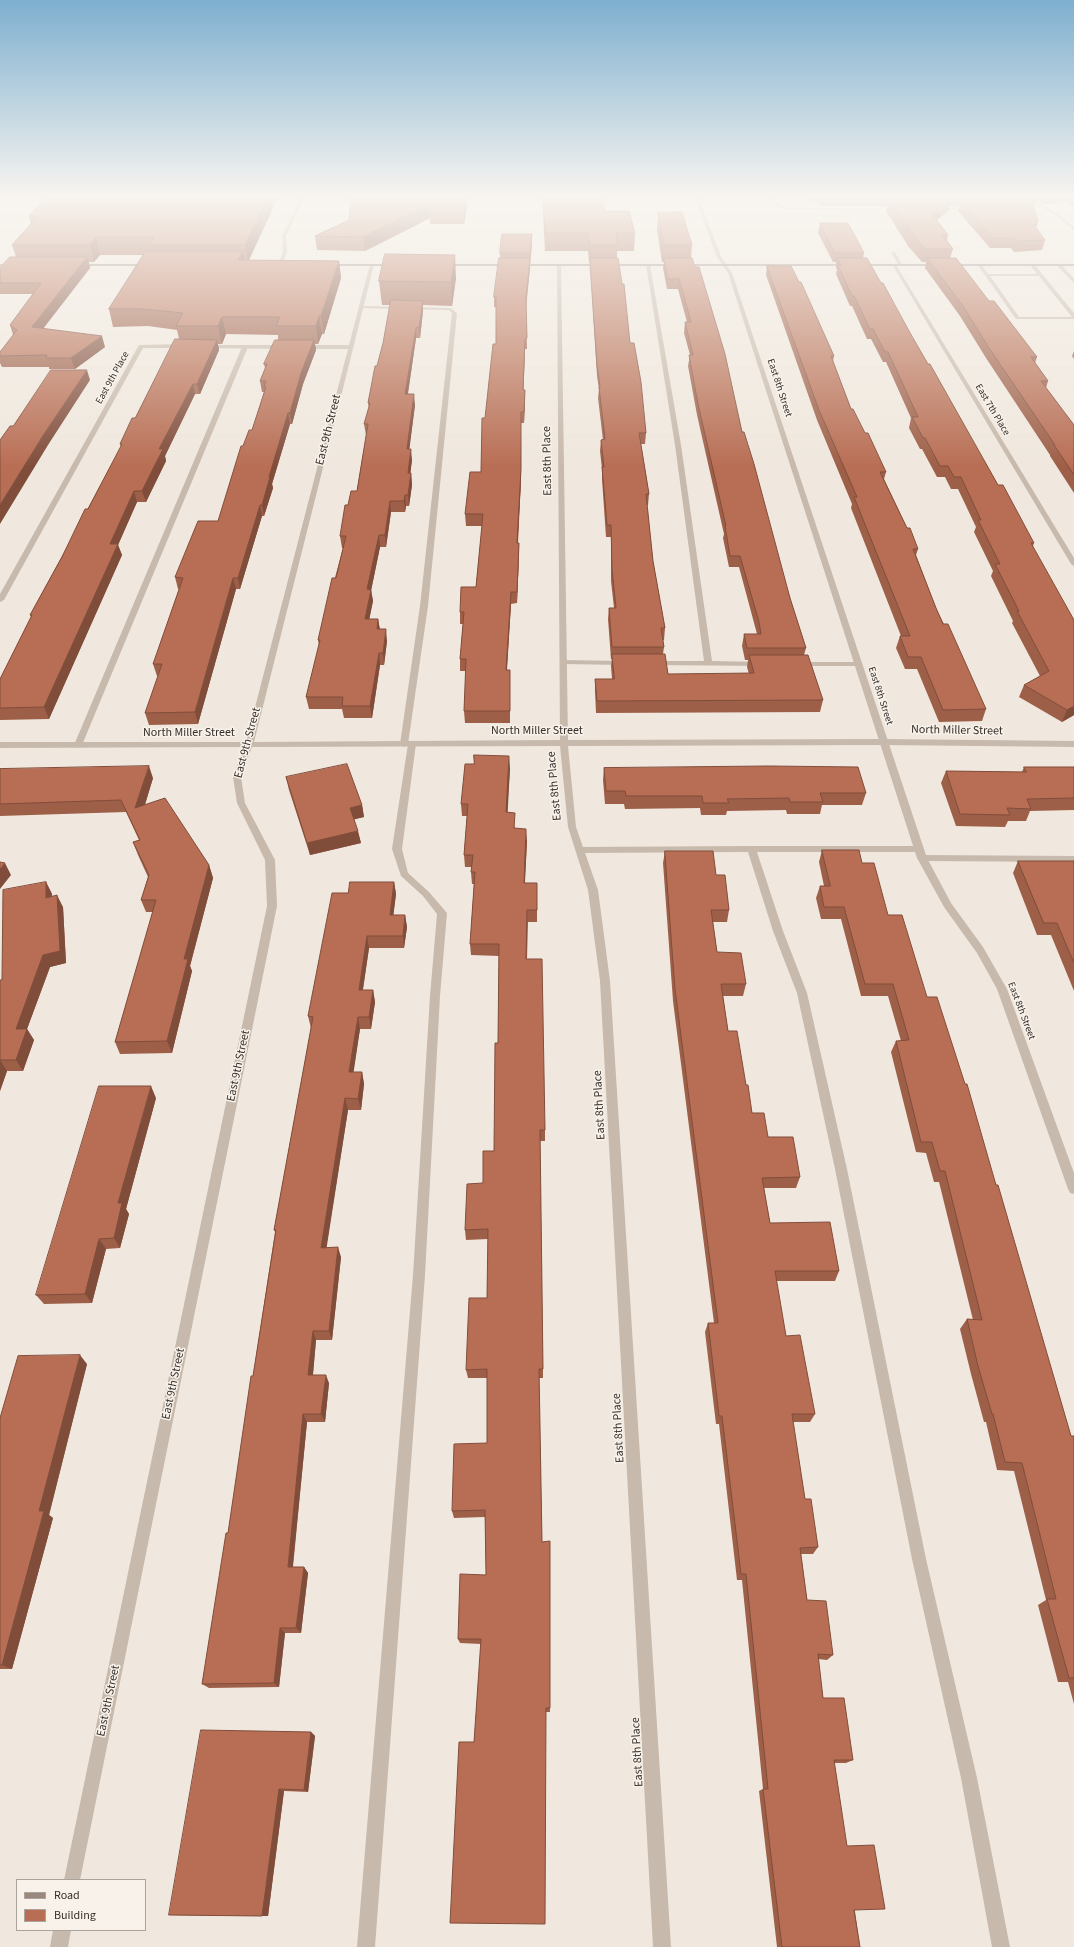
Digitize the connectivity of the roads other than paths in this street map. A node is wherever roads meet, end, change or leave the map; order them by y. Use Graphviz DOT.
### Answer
graph roads {
  1 [pos="366,286"];
  2 [pos="559,286"];
  3 [pos="651,286"];
  4 [pos="734,286"];
  5 [pos="910,286"];
  6 [pos="994,286"];
  7 [pos="1049,286"];
  8 [pos="360,307"];
  9 [pos="1074,317"];
  10 [pos="193,346"];
  11 [pos="201,346"];
  12 [pos="245,346"];
  13 [pos="290,347"];
  14 [pos="298,347"];
  15 [pos="350,347"];
  16 [pos="1074,564"];
  17 [pos="0,600"];
  18 [pos="563,662"];
  19 [pos="708,663"];
  20 [pos="772,664"];
  21 [pos="787,664"];
  22 [pos="858,664"];
  23 [pos="884,742"];
  24 [pos="564,743"];
  25 [pos="249,744"];
  26 [pos="408,744"];
  27 [pos="1074,744"];
  28 [pos="0,745"];
  29 [pos="78,745"];
  30 [pos="919,849"];
  31 [pos="580,850"];
  32 [pos="751,850"];
  33 [pos="922,858"];
  34 [pos="1074,859"];
  35 [pos="1074,1189"];
  36 [pos="72,1879"];
  37 [pos="62,1931"];
  38 [pos="59,1947"];
  39 [pos="366,1947"];
  40 [pos="662,1947"];
  41 [pos="1001,1947"];
  1 -- 8 [label="street, East 9th Street"];
  2 -- 18 [label="street, East 8th Place"];
  3 -- 19 [label="street"];
  4 -- 22 [label="street, East 8th Street"];
  5 -- 16 [label="street, East 7th Place"];
  6 -- 9 [label="street"];
  7 -- 9 [label="street"];
  8 -- 15 [label="street, East 9th Street"];
  8 -- 26 [label="street"];
  10 -- 17 [label="street, East 9th Place"];
  11 -- 12 [label="street"];
  12 -- 13 [label="street"];
  12 -- 29 [label="street"];
  14 -- 15 [label="street"];
  15 -- 25 [label="street, East 9th Street"];
  18 -- 19 [label="street"];
  18 -- 24 [label="street, East 8th Place"];
  19 -- 20 [label="street"];
  21 -- 22 [label="street"];
  22 -- 23 [label="street, East 8th Street"];
  23 -- 24 [label="street, North Miller Street"];
  23 -- 27 [label="street, North Miller Street"];
  23 -- 30 [label="street, East 8th Street"];
  24 -- 26 [label="street, North Miller Street"];
  24 -- 31 [label="street, East 8th Place"];
  25 -- 26 [label="street, North Miller Street"];
  25 -- 29 [label="street, North Miller Street"];
  25 -- 36 [label="street, East 9th Street"];
  26 -- 39 [label="street"];
  28 -- 29 [label="street, North Miller Street"];
  30 -- 32 [label="street"];
  30 -- 33 [label="street, East 8th Street"];
  31 -- 32 [label="street"];
  31 -- 40 [label="street, East 8th Place"];
  32 -- 41 [label="street"];
  33 -- 34 [label="street"];
  33 -- 35 [label="street, East 8th Street"];
  37 -- 38 [label="street"];
}
